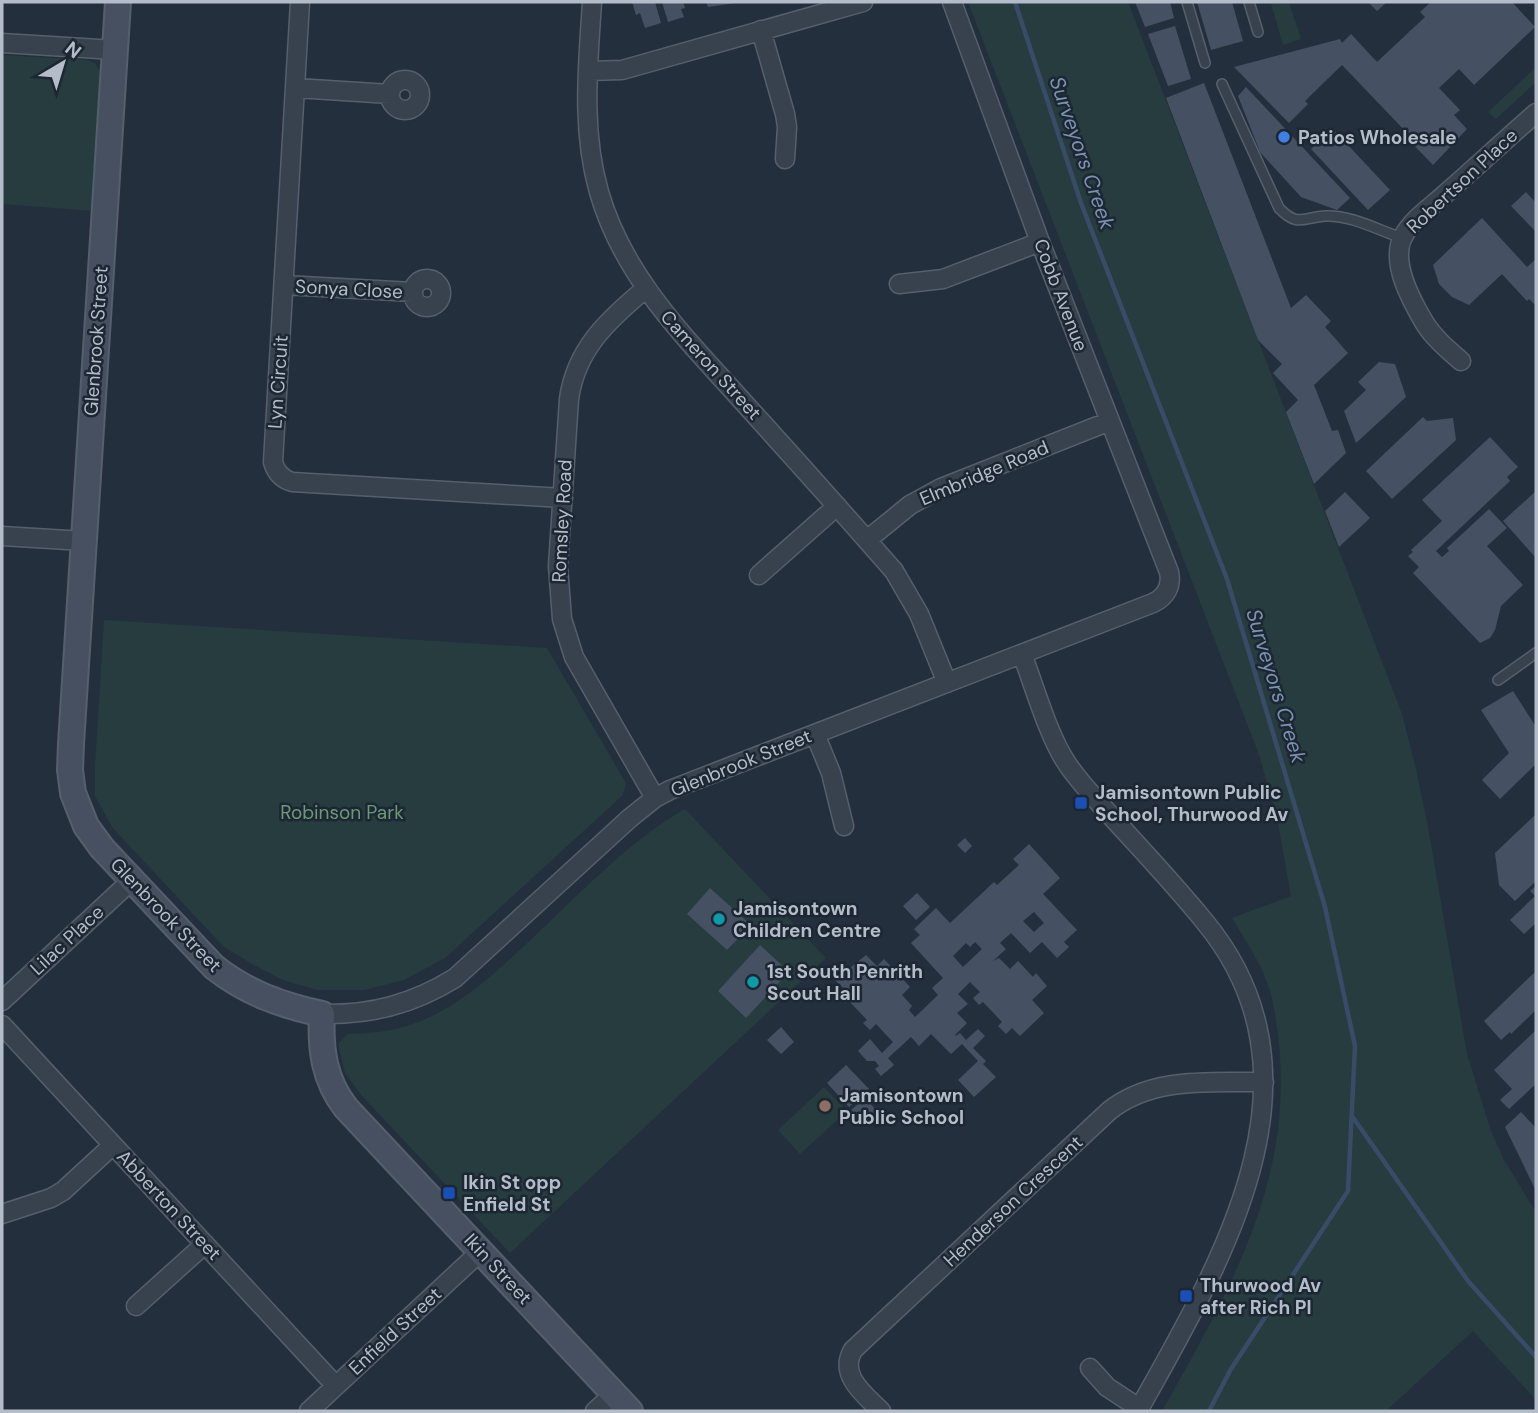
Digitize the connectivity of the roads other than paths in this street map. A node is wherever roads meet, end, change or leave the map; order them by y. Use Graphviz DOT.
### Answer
graph roads {
  1 [pos="118,2"];
  2 [pos="300,2"];
  3 [pos="592,2"];
  4 [pos="863,2"];
  5 [pos="952,2"];
  6 [pos="1187,2"];
  7 [pos="1249,2"];
  8 [pos="761,30"];
  9 [pos="1258,32"];
  10 [pos="2,43"];
  11 [pos="115,50"];
  12 [pos="1205,63"];
  13 [pos="588,71"];
  14 [pos="1222,84"];
  15 [pos="296,88"];
  16 [pos="390,94"];
  17 [pos="1536,113"];
  18 [pos="785,159"];
  19 [pos="1402,238"];
  20 [pos="1040,242"];
  21 [pos="898,284"];
  22 [pos="284,285"];
  23 [pos="645,289"];
  24 [pos="413,292"];
  25 [pos="1461,360"];
  26 [pos="1110,421"];
  27 [pos="563,498"];
  28 [pos="837,506"];
  29 [pos="2,536"];
  30 [pos="867,540"];
  31 [pos="83,541"];
  32 [pos="760,575"];
  33 [pos="1169,587"];
  34 [pos="1536,653"];
  35 [pos="1022,654"];
  36 [pos="1498,680"];
  37 [pos="947,682"];
  38 [pos="815,734"];
  39 [pos="655,798"];
  40 [pos="844,827"];
  41 [pos="132,880"];
  42 [pos="2,1001"];
  43 [pos="322,1014"];
  44 [pos="2,1025"];
  45 [pos="1264,1082"];
  46 [pos="113,1145"];
  47 [pos="2,1214"];
  48 [pos="205,1244"];
  49 [pos="481,1251"];
  50 [pos="136,1306"];
  51 [pos="1090,1368"];
  52 [pos="336,1386"];
  53 [pos="622,1403"];
  54 [pos="1139,1410"];
  55 [pos="309,1411"];
  56 [pos="595,1411"];
  57 [pos="881,1411"];
  1 -- 11 [label="street, Glenbrook Street"];
  2 -- 15 [label="street, Lyn Circuit"];
  3 -- 13 [label="street, Cameron Street"];
  4 -- 8 [label="street"];
  5 -- 20 [label="street, Cobb Avenue"];
  6 -- 12 [label="lane"];
  7 -- 9 [label="lane"];
  8 -- 13 [label="street"];
  8 -- 18 [label="street"];
  10 -- 11 [label="street"];
  11 -- 31 [label="street, Glenbrook Street"];
  13 -- 23 [label="street, Cameron Street"];
  14 -- 19 [label="lane"];
  15 -- 16 [label="street"];
  15 -- 22 [label="street, Lyn Circuit"];
  17 -- 19 [label="street, Robertson Place"];
  19 -- 25 [label="street, Robertson Place"];
  20 -- 21 [label="street"];
  20 -- 26 [label="street, Cobb Avenue"];
  22 -- 24 [label="street, Sonya Close"];
  22 -- 27 [label="street, Lyn Circuit"];
  23 -- 27 [label="street, Romsley Road"];
  23 -- 28 [label="street, Cameron Street"];
  26 -- 30 [label="street, Elmbridge Road"];
  26 -- 33 [label="street, Cobb Avenue"];
  27 -- 39 [label="street, Romsley Road"];
  28 -- 30 [label="street, Cameron Street"];
  28 -- 32 [label="street"];
  29 -- 31 [label="street"];
  30 -- 37 [label="street, Cameron Street"];
  31 -- 41 [label="street, Glenbrook Street"];
  33 -- 35 [label="street, Glenbrook Street"];
  34 -- 36 [label="lane"];
  35 -- 37 [label="street, Glenbrook Street"];
  35 -- 45 [label="street"];
  37 -- 38 [label="street, Glenbrook Street"];
  38 -- 39 [label="street, Glenbrook Street"];
  38 -- 40 [label="street"];
  39 -- 43 [label="street, Glenbrook Street"];
  41 -- 42 [label="street, Lilac Place"];
  41 -- 43 [label="street, Glenbrook Street"];
  43 -- 49 [label="street, Ikin Street"];
  44 -- 46 [label="street, Abberton Street"];
  45 -- 54 [label="street"];
  45 -- 57 [label="street, Henderson Crescent"];
  46 -- 47 [label="street"];
  46 -- 48 [label="street, Abberton Street"];
  48 -- 50 [label="street"];
  48 -- 52 [label="street, Abberton Street"];
  49 -- 52 [label="street, Enfield Street"];
  49 -- 53 [label="street, Ikin Street"];
  51 -- 54 [label="street"];
  52 -- 55 [label="street, Enfield Street"];
  53 -- 56 [label="street"];
}
